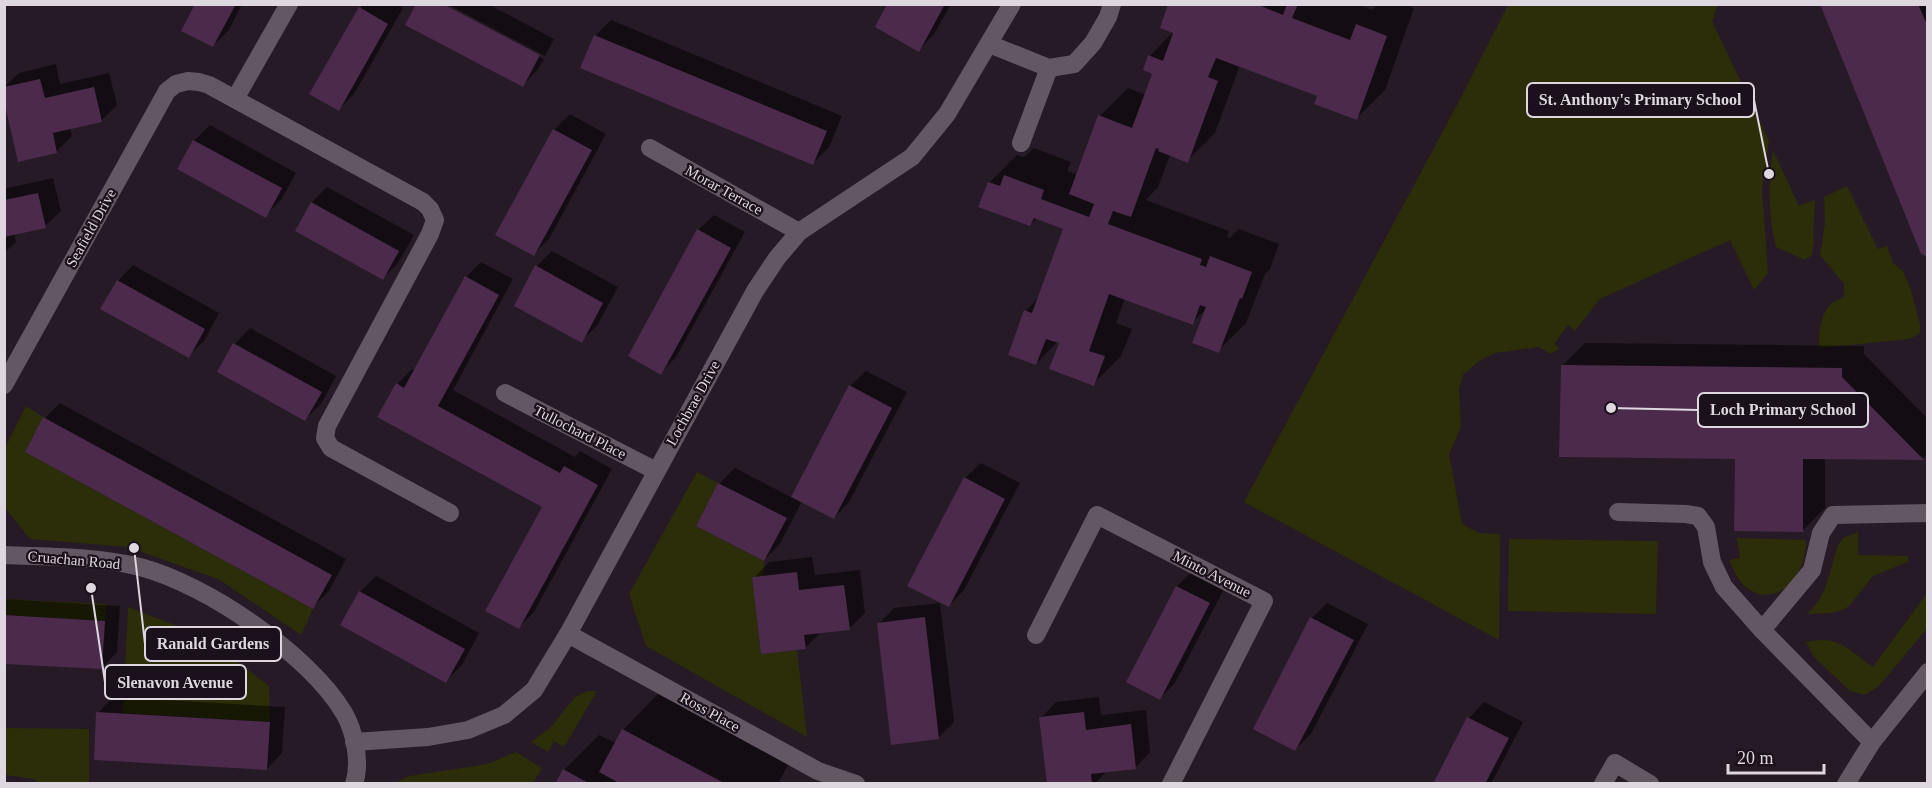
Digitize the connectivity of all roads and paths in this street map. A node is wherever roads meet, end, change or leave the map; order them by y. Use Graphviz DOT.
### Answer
graph roads {
  1 [pos="289,4"];
  2 [pos="1012,4"];
  3 [pos="1112,4"];
  4 [pos="989,44"];
  5 [pos="1049,68"];
  6 [pos="235,99"];
  7 [pos="1021,143"];
  8 [pos="650,148"];
  9 [pos="799,232"];
  10 [pos="4,385"];
  11 [pos="505,393"];
  12 [pos="656,471"];
  13 [pos="1618,512"];
  14 [pos="450,513"];
  15 [pos="1928,513"];
  16 [pos="4,555"];
  17 [pos="1762,630"];
  18 [pos="568,634"];
  19 [pos="1036,635"];
  20 [pos="1928,672"];
  21 [pos="354,742"];
  22 [pos="1872,742"];
  23 [pos="814,777"];
  24 [pos="354,783"];
  25 [pos="856,783"];
  26 [pos="1171,783"];
  27 [pos="1603,783"];
  28 [pos="1650,783"];
  29 [pos="1846,783"];
  1 -- 6 [label="street"];
  2 -- 4 [label="street, Lochbrae Drive"];
  3 -- 5 [label="street"];
  4 -- 5 [label="street"];
  4 -- 9 [label="street, Lochbrae Drive"];
  5 -- 7 [label="street"];
  6 -- 10 [label="street, Seafield Drive"];
  6 -- 14 [label="street"];
  8 -- 9 [label="street, Morar Terrace"];
  9 -- 12 [label="street, Lochbrae Drive"];
  11 -- 12 [label="street, Tullochard Place"];
  12 -- 18 [label="street, Lochbrae Drive"];
  13 -- 17 [label="street"];
  15 -- 17 [label="street"];
  16 -- 21 [label="street, Cruachan Road"];
  17 -- 22 [label="street"];
  18 -- 21 [label="street, Lochbrae Drive"];
  18 -- 23 [label="street, Ross Place"];
  19 -- 26 [label="street, Minto Avenue"];
  20 -- 22 [label="street"];
  21 -- 24 [label="street, Cruachan Road"];
  22 -- 29 [label="street"];
  23 -- 25 [label="street, Ross Place"];
  27 -- 28 [label="street"];
}
